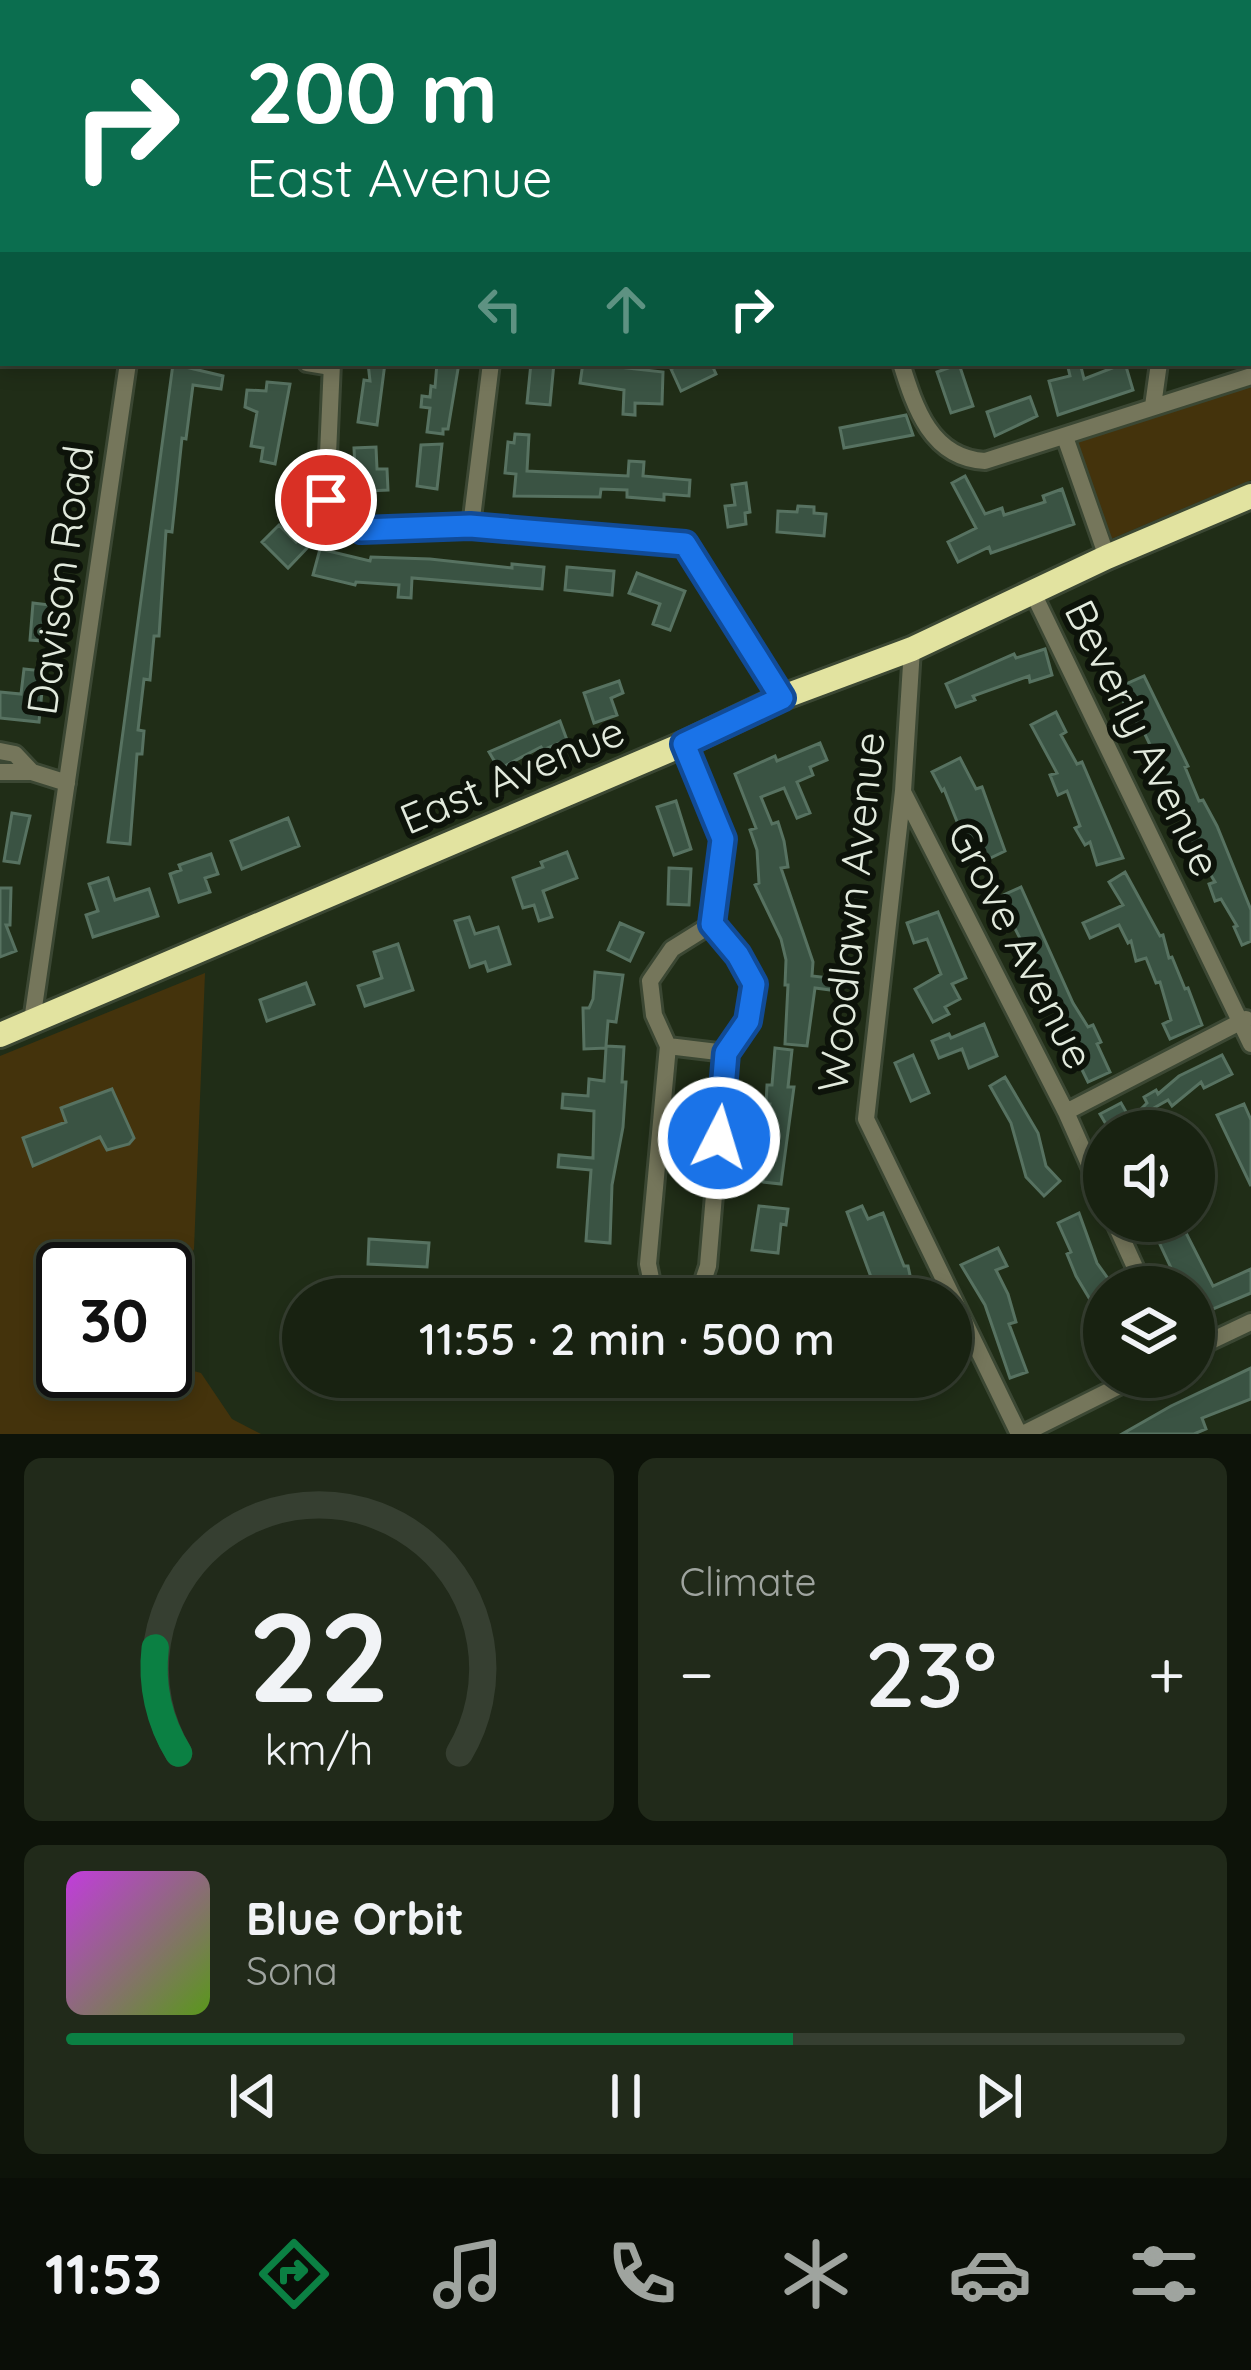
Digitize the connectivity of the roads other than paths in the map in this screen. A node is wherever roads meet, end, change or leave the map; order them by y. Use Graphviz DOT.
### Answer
graph roads {
  1 [pos="128,366"];
  2 [pos="332,366"];
  3 [pos="491,366"];
  4 [pos="902,366"];
  5 [pos="1159,366"];
  6 [pos="1251,376"];
  7 [pos="1153,406"];
  8 [pos="1065,437"];
  9 [pos="1251,496"];
  10 [pos="470,526"];
  11 [pos="1106,557"];
  12 [pos="1033,593"];
  13 [pos="912,649"];
  14 [pos="782,698"];
  15 [pos="684,744"];
  16 [pos="0,751"];
  17 [pos="0,772"];
  18 [pos="32,772"];
  19 [pos="67,783"];
  20 [pos="902,791"];
  21 [pos="712,924"];
  22 [pos="1246,1019"];
  23 [pos="32,1021"];
  24 [pos="0,1035"];
  25 [pos="1251,1044"];
  26 [pos="668,1046"];
  27 [pos="726,1053"];
  28 [pos="1066,1112"];
  29 [pos="1083,1150"];
  30 [pos="651,1278"];
  31 [pos="704,1278"];
  32 [pos="1251,1322"];
  33 [pos="1215,1339"];
  34 [pos="1094,1398"];
  35 [pos="1021,1434"];
  1 -- 19 [label="street, Davison Road"];
  2 -- 10 [label="street"];
  3 -- 10 [label="street"];
  4 -- 8 [label="street"];
  5 -- 7 [label="street"];
  6 -- 7 [label="street"];
  7 -- 8 [label="street"];
  8 -- 11 [label="street"];
  9 -- 11 [label="highway, East Avenue"];
  10 -- 14 [label="street"];
  11 -- 12 [label="highway, East Avenue"];
  12 -- 13 [label="highway, East Avenue"];
  12 -- 22 [label="street, Beverly Avenue"];
  13 -- 14 [label="highway, East Avenue"];
  13 -- 20 [label="street, Woodlawn Avenue"];
  14 -- 15 [label="highway, East Avenue"];
  15 -- 21 [label="street"];
  15 -- 23 [label="highway, East Avenue"];
  16 -- 18 [label="street"];
  17 -- 18 [label="street"];
  18 -- 19 [label="street"];
  19 -- 23 [label="street, Davison Road"];
  20 -- 28 [label="street, Grove Avenue"];
  20 -- 35 [label="street, Woodlawn Avenue"];
  21 -- 26 [label="street"];
  21 -- 27 [label="street"];
  22 -- 25 [label="street, Beverly Avenue"];
  22 -- 28 [label="street"];
  23 -- 24 [label="highway, East Avenue"];
  26 -- 27 [label="street"];
  26 -- 30 [label="street"];
  27 -- 31 [label="street"];
  28 -- 29 [label="street, Grove Avenue"];
  32 -- 33 [label="street"];
  34 -- 35 [label="street"];
}
